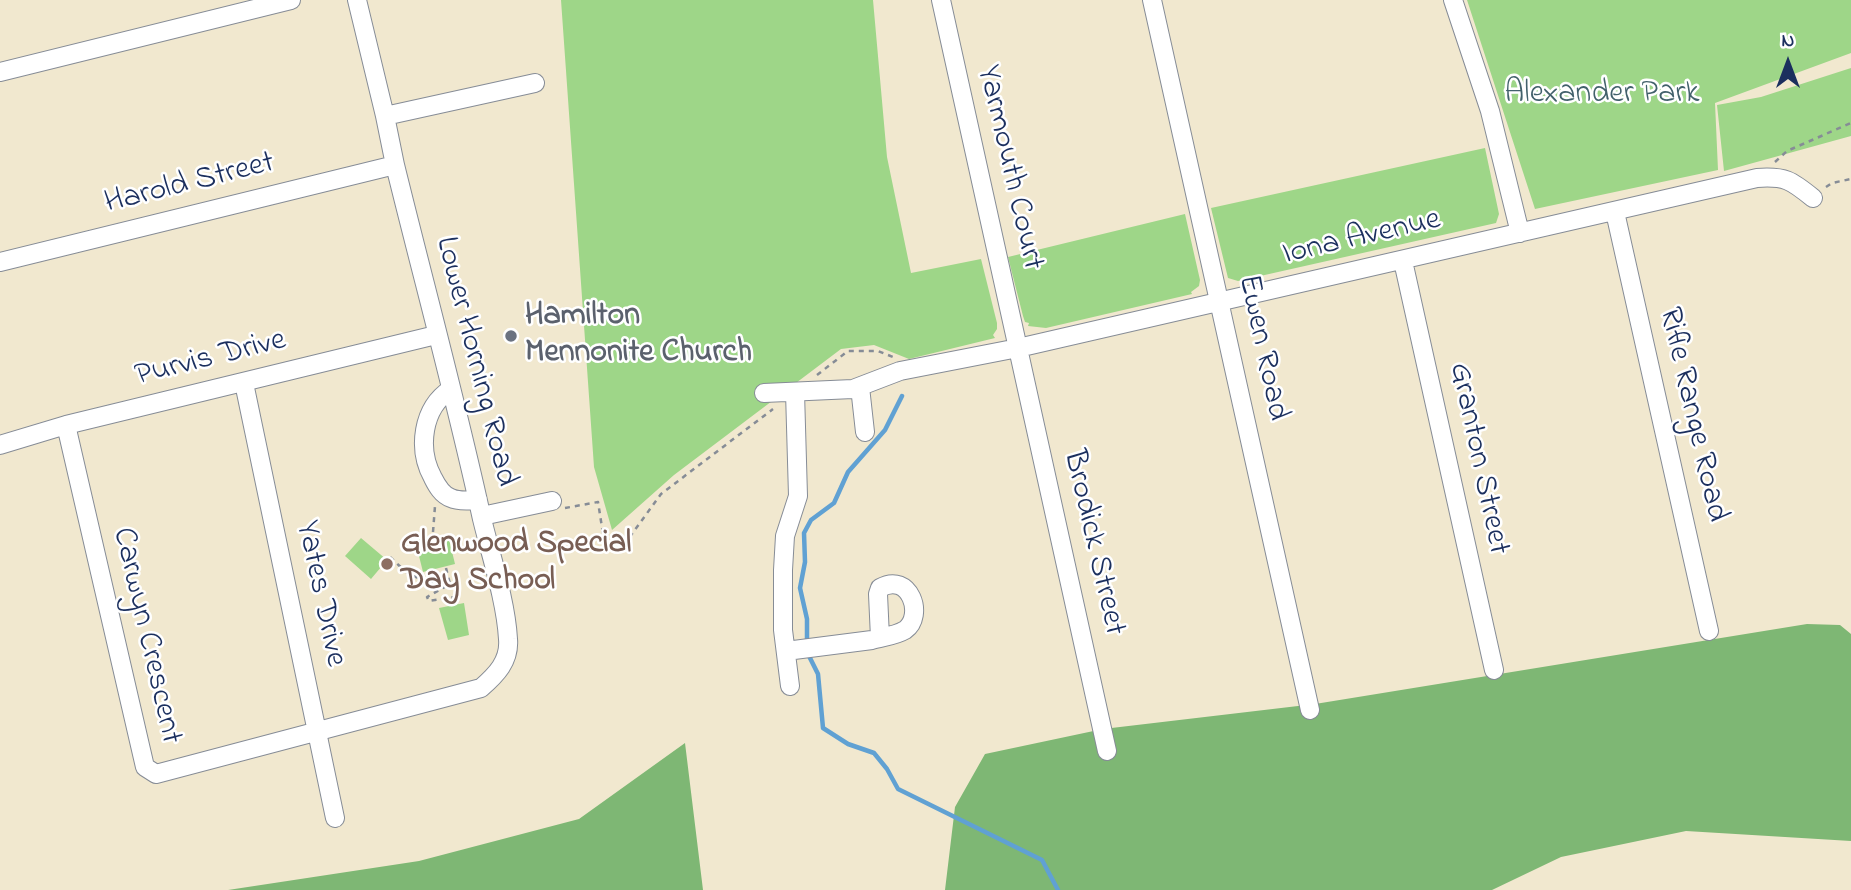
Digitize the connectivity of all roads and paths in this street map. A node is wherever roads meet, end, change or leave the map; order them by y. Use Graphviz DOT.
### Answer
graph roads {
  1 [pos="291,0"];
  2 [pos="356,0"];
  3 [pos="942,0"];
  4 [pos="1152,0"];
  5 [pos="1453,0"];
  6 [pos="0,72"];
  7 [pos="535,83"];
  8 [pos="385,116"];
  9 [pos="1851,123"];
  10 [pos="395,165"];
  11 [pos="1757,178"];
  12 [pos="1851,179"];
  13 [pos="1812,198"];
  14 [pos="1615,212"];
  15 [pos="1520,233"];
  16 [pos="1403,261"];
  17 [pos="0,262"];
  18 [pos="1220,301"];
  19 [pos="436,335"];
  20 [pos="1017,348"];
  21 [pos="919,367"];
  22 [pos="816,375"];
  23 [pos="244,383"];
  24 [pos="860,387"];
  25 [pos="451,389"];
  26 [pos="795,391"];
  27 [pos="764,393"];
  28 [pos="775,407"];
  29 [pos="66,425"];
  30 [pos="865,432"];
  31 [pos="0,445"];
  32 [pos="439,489"];
  33 [pos="552,500"];
  34 [pos="480,508"];
  35 [pos="433,532"];
  36 [pos="390,557"];
  37 [pos="446,568"];
  38 [pos="448,578"];
  39 [pos="456,601"];
  40 [pos="1709,631"];
  41 [pos="880,638"];
  42 [pos="786,651"];
  43 [pos="1494,670"];
  44 [pos="790,686"];
  45 [pos="1310,710"];
  46 [pos="317,733"];
  47 [pos="1107,751"];
  48 [pos="335,818"];
  1 -- 6 [label="street"];
  2 -- 8 [label="street, Lower Horning Road"];
  3 -- 20 [label="street, Yarmouth Court"];
  4 -- 18 [label="street, Ewen Road"];
  5 -- 15 [label="street"];
  7 -- 8 [label="street"];
  8 -- 10 [label="street, Lower Horning Road"];
  9 -- 11 [label="path"];
  10 -- 17 [label="street, Harold Street"];
  10 -- 19 [label="street, Lower Horning Road"];
  11 -- 13 [label="street, Iona Avenue"];
  11 -- 14 [label="street, Iona Avenue"];
  12 -- 13 [label="path"];
  14 -- 15 [label="street, Iona Avenue"];
  14 -- 40 [label="street, Rifle Range Road"];
  15 -- 16 [label="street, Iona Avenue"];
  16 -- 18 [label="street, Iona Avenue"];
  16 -- 43 [label="street, Granton Street"];
  18 -- 20 [label="street, Iona Avenue"];
  18 -- 45 [label="street, Ewen Road"];
  19 -- 23 [label="street, Purvis Drive"];
  19 -- 25 [label="street, Lower Horning Road"];
  20 -- 21 [label="street, Iona Avenue"];
  20 -- 47 [label="street, Brodick Street"];
  21 -- 22 [label="path"];
  21 -- 24 [label="street, Iona Avenue"];
  23 -- 29 [label="street, Purvis Drive"];
  23 -- 46 [label="street, Yates Drive"];
  24 -- 26 [label="street, Iona Avenue"];
  24 -- 30 [label="street"];
  25 -- 32 [label="street"];
  25 -- 34 [label="street, Lower Horning Road"];
  26 -- 27 [label="street, Iona Avenue"];
  26 -- 42 [label="street"];
  28 -- 33 [label="path"];
  29 -- 31 [label="street, Purvis Drive"];
  29 -- 46 [label="street, Carwyn Crescent"];
  32 -- 34 [label="street"];
  32 -- 35 [label="path"];
  33 -- 34 [label="street"];
  34 -- 46 [label="street, Lower Horning Road"];
  36 -- 38 [label="path"];
  37 -- 38 [label="path"];
  38 -- 39 [label="path"];
  41 -- 42 [label="street"];
  42 -- 44 [label="street"];
  46 -- 48 [label="street, Yates Drive"];
}
